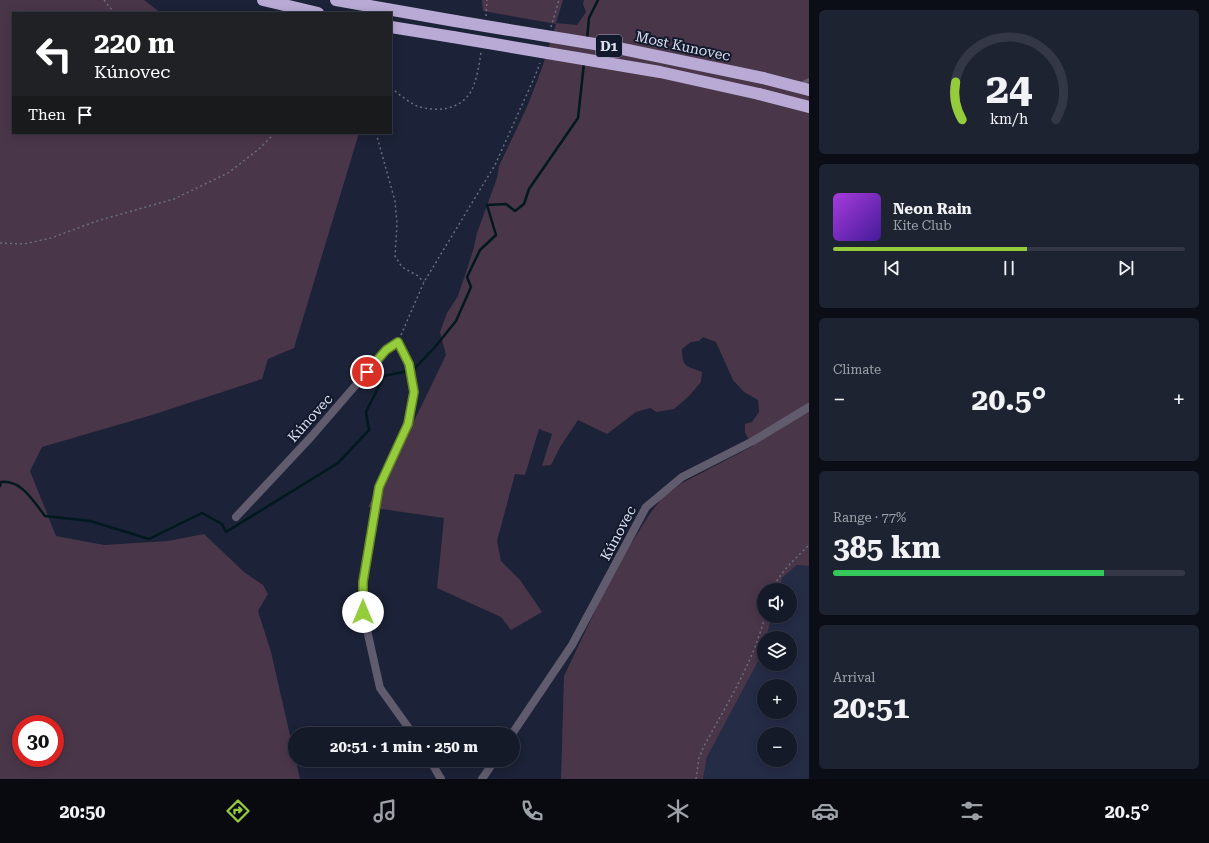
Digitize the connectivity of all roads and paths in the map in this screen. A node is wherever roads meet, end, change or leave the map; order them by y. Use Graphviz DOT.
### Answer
graph roads {
  1 [pos="104,0"];
  2 [pos="263,0"];
  3 [pos="336,0"];
  4 [pos="487,0"];
  5 [pos="559,0"];
  6 [pos="115,12"];
  7 [pos="314,12"];
  8 [pos="485,20"];
  9 [pos="392,27"];
  10 [pos="551,28"];
  11 [pos="481,51"];
  12 [pos="540,62"];
  13 [pos="809,80"];
  14 [pos="794,86"];
  15 [pos="392,89"];
  16 [pos="809,90"];
  17 [pos="809,107"];
  18 [pos="274,134"];
  19 [pos="376,134"];
  20 [pos="0,243"];
  21 [pos="424,282"];
  22 [pos="398,342"];
  23 [pos="809,406"];
  24 [pos="236,516"];
  25 [pos="809,545"];
  26 [pos="775,583"];
  27 [pos="763,623"];
  28 [pos="408,727"];
  29 [pos="517,727"];
  30 [pos="434,767"];
  31 [pos="490,767"];
  32 [pos="441,779"];
  33 [pos="482,779"];
  34 [pos="696,779"];
  1 -- 6 [label="path"];
  2 -- 7 [label="highway"];
  3 -- 14 [label="highway, Most Kunovec / D1, bridge"];
  4 -- 8 [label="path"];
  5 -- 10 [label="path"];
  9 -- 17 [label="highway, D1, bridge"];
  11 -- 15 [label="path"];
  12 -- 21 [label="path"];
  13 -- 14 [label="lane"];
  14 -- 16 [label="highway, D1"];
  18 -- 20 [label="path"];
  19 -- 21 [label="path"];
  21 -- 22 [label="path"];
  22 -- 24 [label="street, Kúnovec"];
  22 -- 28 [label="street"];
  23 -- 29 [label="street, Kúnovec"];
  25 -- 26 [label="path"];
  27 -- 34 [label="path"];
  30 -- 32 [label="street"];
  31 -- 33 [label="street"];
}
